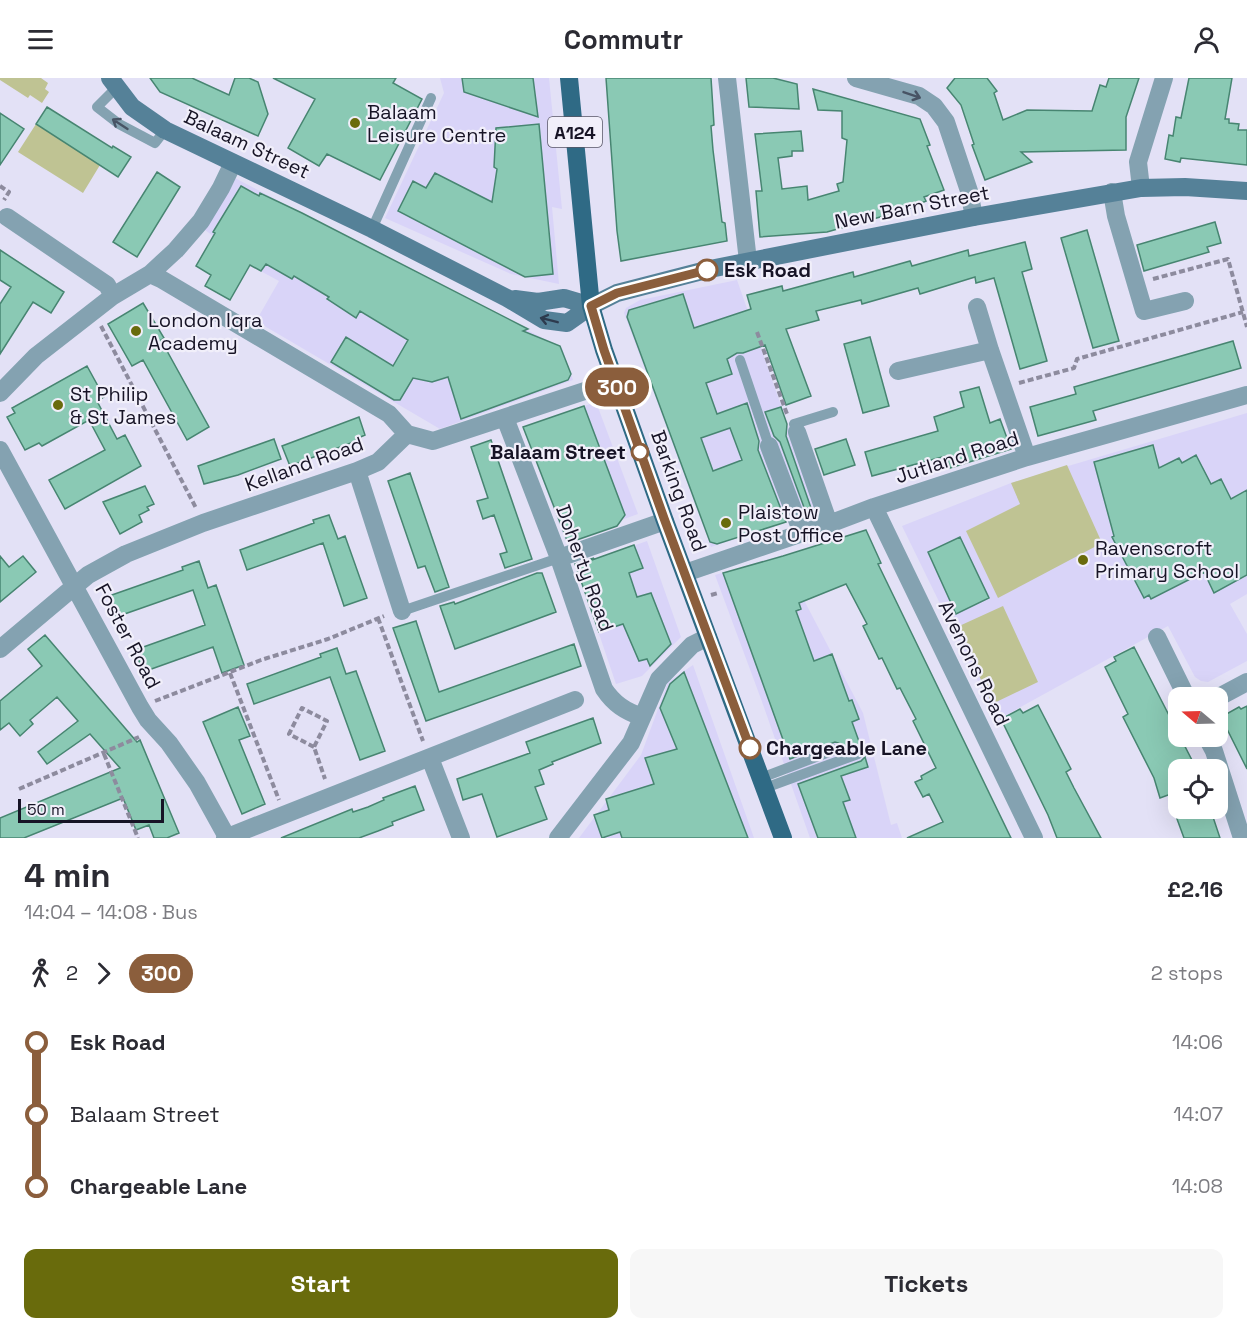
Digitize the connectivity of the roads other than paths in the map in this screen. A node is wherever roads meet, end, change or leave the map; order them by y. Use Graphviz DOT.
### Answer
graph roads {
  1 [pos="569,78"];
  2 [pos="727,78"];
  3 [pos="856,78"];
  4 [pos="1164,78"];
  5 [pos="113,83"];
  6 [pos="431,98"];
  7 [pos="165,130"];
  8 [pos="233,163"];
  9 [pos="1141,188"];
  10 [pos="1247,191"];
  11 [pos="1112,192"];
  12 [pos="3,211"];
  13 [pos="974,217"];
  14 [pos="372,229"];
  15 [pos="748,261"];
  16 [pos="150,274"];
  17 [pos="113,296"];
  18 [pos="1185,301"];
  19 [pos="591,306"];
  20 [pos="977,307"];
  21 [pos="990,350"];
  22 [pos="740,360"];
  23 [pos="898,371"];
  24 [pos="615,381"];
  25 [pos="0,393"];
  26 [pos="1247,395"];
  27 [pos="833,412"];
  28 [pos="511,416"];
  29 [pos="797,432"];
  30 [pos="407,434"];
  31 [pos="769,446"];
  32 [pos="0,450"];
  33 [pos="1027,458"];
  34 [pos="357,471"];
  35 [pos="874,507"];
  36 [pos="665,521"];
  37 [pos="829,524"];
  38 [pos="802,533"];
  39 [pos="559,558"];
  40 [pos="685,573"];
  41 [pos="75,585"];
  42 [pos="402,611"];
  43 [pos="708,637"];
  44 [pos="1157,637"];
  45 [pos="0,649"];
  46 [pos="1247,682"];
  47 [pos="1182,687"];
  48 [pos="1228,692"];
  49 [pos="575,700"];
  50 [pos="642,717"];
  51 [pos="1212,747"];
  52 [pos="837,748"];
  53 [pos="858,754"];
  54 [pos="430,758"];
  55 [pos="763,783"];
  56 [pos="226,838"];
  57 [pos="460,838"];
  58 [pos="558,838"];
  59 [pos="783,838"];
  60 [pos="1034,838"];
  61 [pos="1242,838"];
  1 -- 19 [label="main road, Barking Road / A124"];
  2 -- 15 [label="street"];
  3 -- 13 [label="street, one-way"];
  4 -- 9 [label="street"];
  5 -- 7 [label="street, Balaam Street"];
  7 -- 5 [label="lane, one-way"];
  6 -- 14 [label="lane"];
  7 -- 8 [label="street, Balaam Street"];
  8 -- 14 [label="street, Balaam Street"];
  8 -- 16 [label="street"];
  9 -- 10 [label="street, New Barn Street"];
  9 -- 11 [label="street, New Barn Street"];
  11 -- 13 [label="street, New Barn Street"];
  11 -- 18 [label="street"];
  12 -- 17 [label="street"];
  13 -- 15 [label="street, New Barn Street"];
  14 -- 19 [label="street, Balaam Street"];
  15 -- 19 [label="street, New Barn Street"];
  16 -- 17 [label="street"];
  16 -- 30 [label="street"];
  17 -- 25 [label="street"];
  19 -- 24 [label="main road, Barking Road / A124"];
  20 -- 21 [label="street"];
  21 -- 23 [label="street"];
  21 -- 33 [label="street"];
  22 -- 31 [label="lane"];
  24 -- 28 [label="street"];
  24 -- 36 [label="main road, Barking Road / A124"];
  26 -- 33 [label="street, Jutland Road"];
  27 -- 29 [label="lane"];
  28 -- 30 [label="street"];
  28 -- 39 [label="street, Doherty Road"];
  29 -- 37 [label="street"];
  30 -- 34 [label="street, Kelland Road"];
  31 -- 38 [label="street"];
  32 -- 41 [label="street, Foster Road"];
  33 -- 35 [label="street, Jutland Road"];
  34 -- 41 [label="street, Kelland Road"];
  34 -- 42 [label="street"];
  35 -- 37 [label="street, Jutland Road"];
  35 -- 60 [label="street, Avenons Road"];
  36 -- 39 [label="street"];
  36 -- 40 [label="main road, Barking Road / A124"];
  37 -- 38 [label="street, Jutland Road"];
  38 -- 40 [label="street, Jutland Road"];
  39 -- 42 [label="lane"];
  39 -- 50 [label="street, Doherty Road"];
  40 -- 43 [label="main road, Barking Road / A124"];
  41 -- 45 [label="street, Kelland Road"];
  41 -- 56 [label="street, Foster Road"];
  43 -- 50 [label="street"];
  43 -- 55 [label="main road, Barking Road / A124"];
  44 -- 47 [label="street"];
  46 -- 48 [label="street"];
  49 -- 54 [label="street"];
  50 -- 58 [label="street"];
  51 -- 61 [label="street"];
  52 -- 55 [label="lane"];
  53 -- 55 [label="lane"];
  54 -- 56 [label="street"];
  54 -- 57 [label="street"];
  55 -- 59 [label="main road, Barking Road / A124"];
}
